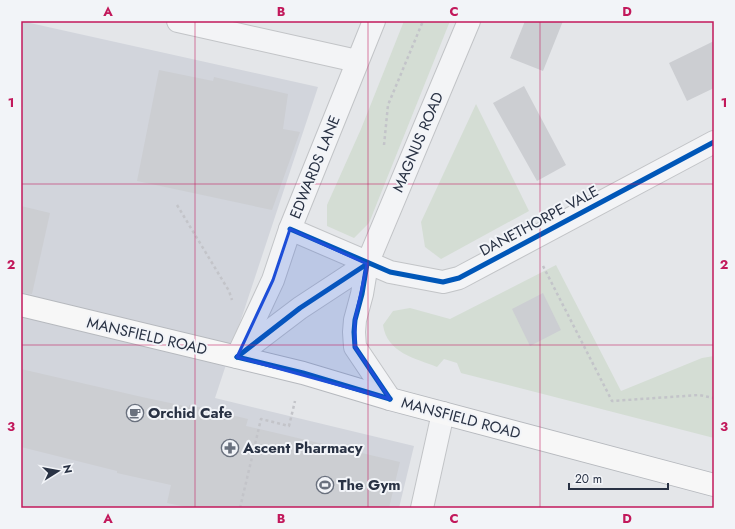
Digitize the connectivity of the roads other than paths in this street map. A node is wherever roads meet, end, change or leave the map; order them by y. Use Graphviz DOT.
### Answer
graph roads {
  1 [pos="178,21"];
  2 [pos="374,21"];
  3 [pos="469,21"];
  4 [pos="357,61"];
  5 [pos="714,142"];
  6 [pos="290,229"];
  7 [pos="367,264"];
  8 [pos="21,305"];
  9 [pos="237,357"];
  10 [pos="390,399"];
  11 [pos="444,413"];
  12 [pos="714,485"];
  13 [pos="422,508"];
  1 -- 4 [label="street"];
  2 -- 4 [label="street, EDWARDS LANE"];
  3 -- 7 [label="street, MAGNUS ROAD"];
  4 -- 6 [label="street, EDWARDS LANE"];
  5 -- 7 [label="street, DANETHORPE VALE"];
  6 -- 7 [label="street, DANETHORPE VALE"];
  6 -- 9 [label="street, EDWARDS LANE"];
  7 -- 9 [label="street"];
  7 -- 10 [label="street, MAGNUS ROAD"];
  8 -- 9 [label="highway, MANSFIELD ROAD"];
  9 -- 10 [label="highway, MANSFIELD ROAD"];
  10 -- 11 [label="highway, MANSFIELD ROAD"];
  11 -- 12 [label="highway, MANSFIELD ROAD"];
  11 -- 13 [label="street"];
}
